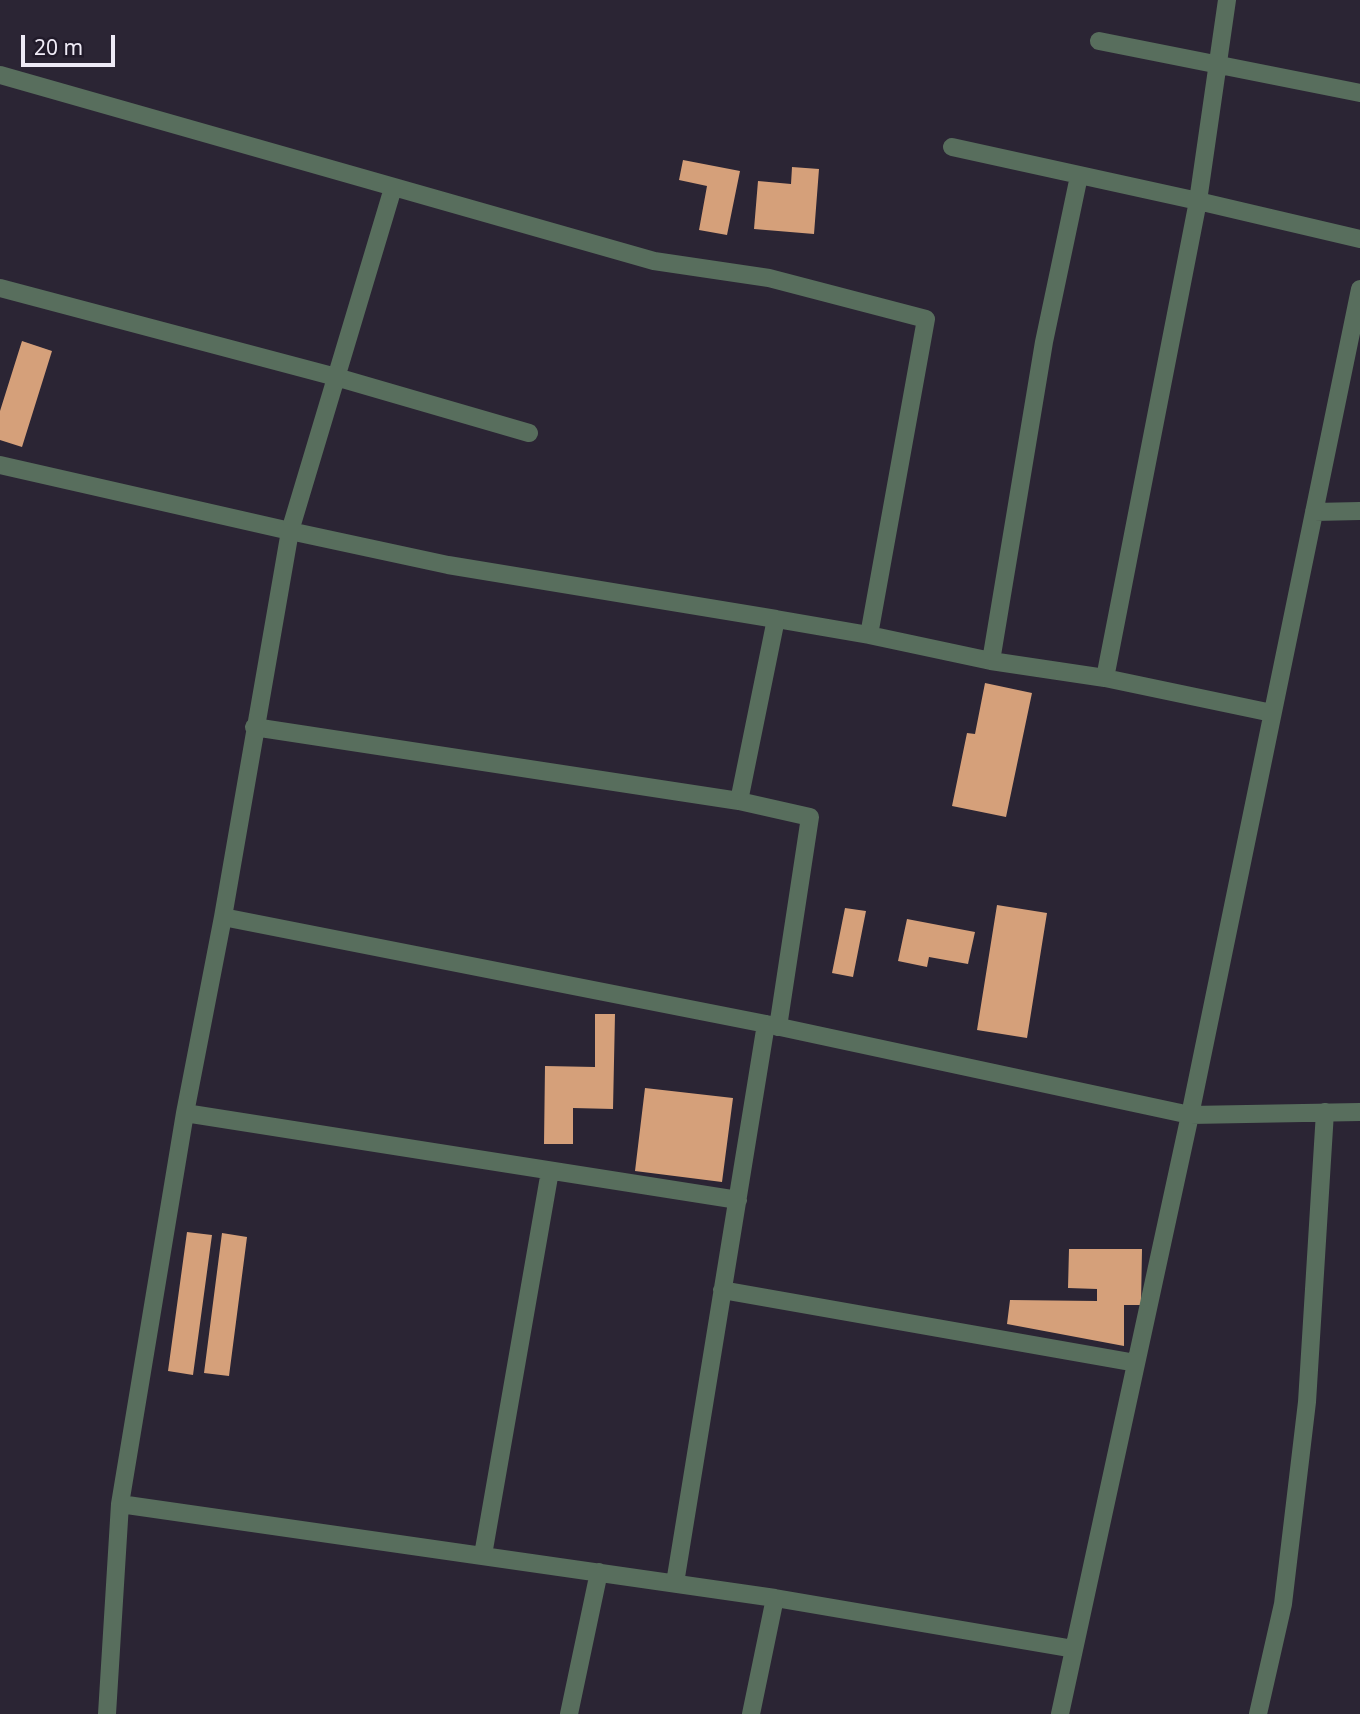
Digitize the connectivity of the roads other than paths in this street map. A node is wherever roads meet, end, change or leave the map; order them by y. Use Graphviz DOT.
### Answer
graph roads {
  1 [pos="1227,0"];
  2 [pos="1099,41"];
  3 [pos="1217,64"];
  4 [pos="0,75"];
  5 [pos="1360,93"];
  6 [pos="952,147"];
  7 [pos="1079,176"];
  8 [pos="393,188"];
  9 [pos="1198,201"];
  10 [pos="1360,239"];
  11 [pos="0,288"];
  12 [pos="1360,289"];
  13 [pos="1356,331"];
  14 [pos="337,377"];
  15 [pos="529,433"];
  16 [pos="0,465"];
  17 [pos="1360,511"];
  18 [pos="1314,512"];
  19 [pos="290,531"];
  20 [pos="776,619"];
  21 [pos="869,635"];
  22 [pos="990,662"];
  23 [pos="1105,678"];
  24 [pos="1272,713"];
  25 [pos="254,727"];
  26 [pos="738,801"];
  27 [pos="223,917"];
  28 [pos="772,1026"];
  29 [pos="1325,1112"];
  30 [pos="1360,1112"];
  31 [pos="185,1113"];
  32 [pos="1190,1115"];
  33 [pos="550,1171"];
  34 [pos="738,1200"];
  35 [pos="722,1290"];
  36 [pos="1136,1363"];
  37 [pos="120,1504"];
  38 [pos="483,1555"];
  39 [pos="599,1572"];
  40 [pos="675,1583"];
  41 [pos="775,1598"];
  42 [pos="1074,1650"];
  43 [pos="107,1714"];
  44 [pos="569,1714"];
  45 [pos="751,1714"];
  46 [pos="1060,1714"];
  47 [pos="1258,1714"];
  1 -- 3 [label="street"];
  2 -- 3 [label="street"];
  3 -- 5 [label="street"];
  3 -- 9 [label="street"];
  4 -- 8 [label="street"];
  6 -- 7 [label="street"];
  7 -- 9 [label="street"];
  7 -- 22 [label="street"];
  8 -- 14 [label="street"];
  8 -- 21 [label="street"];
  9 -- 10 [label="street"];
  9 -- 23 [label="street"];
  11 -- 14 [label="street"];
  12 -- 13 [label="street"];
  13 -- 18 [label="street"];
  14 -- 15 [label="street"];
  14 -- 19 [label="street"];
  16 -- 19 [label="street"];
  17 -- 18 [label="street"];
  18 -- 24 [label="street"];
  19 -- 20 [label="street"];
  19 -- 25 [label="street"];
  20 -- 21 [label="street"];
  20 -- 26 [label="street"];
  21 -- 22 [label="street"];
  22 -- 23 [label="street"];
  23 -- 24 [label="street"];
  24 -- 32 [label="street"];
  25 -- 26 [label="street"];
  25 -- 27 [label="street"];
  26 -- 28 [label="street"];
  27 -- 28 [label="street"];
  27 -- 31 [label="street"];
  28 -- 32 [label="street"];
  28 -- 34 [label="street"];
  29 -- 30 [label="street"];
  29 -- 32 [label="street"];
  29 -- 47 [label="street"];
  31 -- 33 [label="street"];
  31 -- 37 [label="street"];
  32 -- 36 [label="street"];
  33 -- 34 [label="street"];
  33 -- 38 [label="street"];
  34 -- 35 [label="street"];
  35 -- 36 [label="street"];
  35 -- 40 [label="street"];
  36 -- 42 [label="street"];
  37 -- 38 [label="street"];
  37 -- 43 [label="street"];
  38 -- 39 [label="street"];
  39 -- 40 [label="street"];
  39 -- 44 [label="street"];
  40 -- 41 [label="street"];
  41 -- 42 [label="street"];
  41 -- 45 [label="street"];
  42 -- 46 [label="street"];
}
